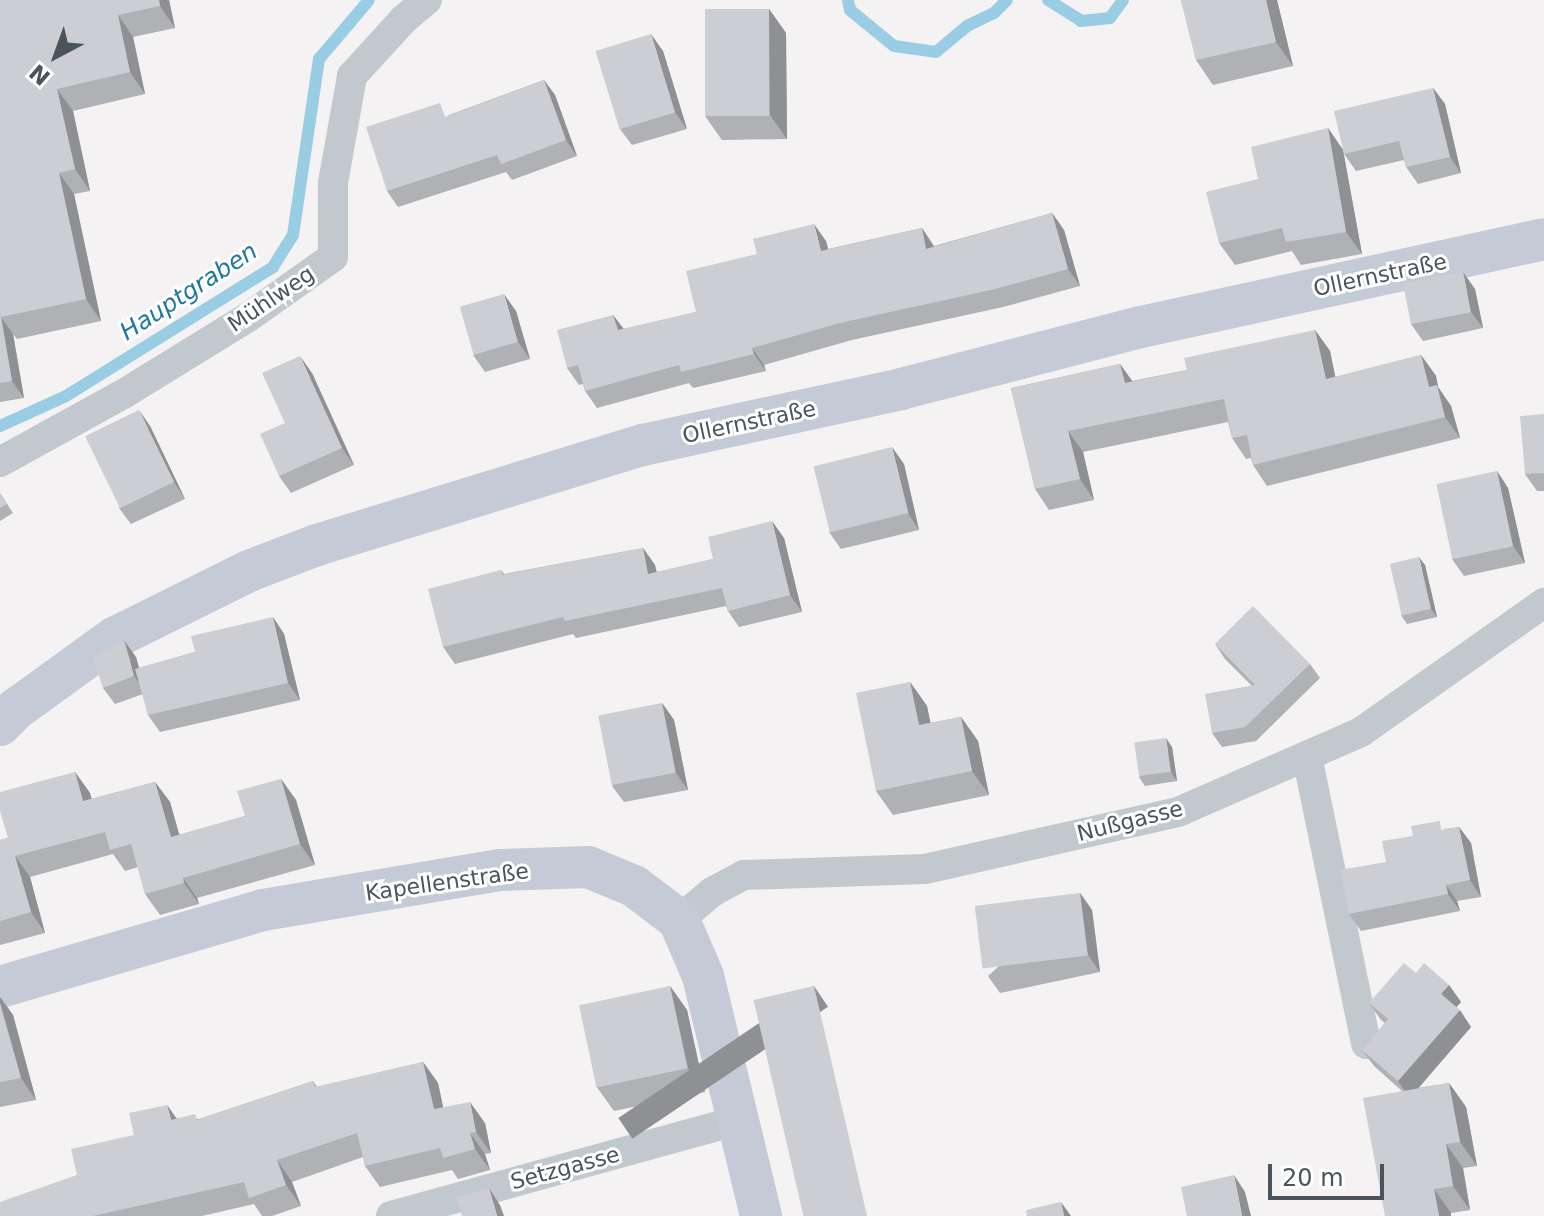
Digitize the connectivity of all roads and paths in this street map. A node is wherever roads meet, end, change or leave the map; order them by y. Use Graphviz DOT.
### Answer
graph roads {
  1 [pos="427,0"];
  2 [pos="1544,239"];
  3 [pos="0,462"];
  4 [pos="1544,603"];
  5 [pos="0,725"];
  6 [pos="1307,756"];
  7 [pos="679,920"];
  8 [pos="0,987"];
  9 [pos="1366,1044"];
  10 [pos="740,1120"];
  11 [pos="391,1216"];
  12 [pos="761,1216"];
  1 -- 3 [label="street, Mühlweg"];
  2 -- 5 [label="street, Ollernstraße"];
  4 -- 6 [label="street, Nußgasse"];
  6 -- 7 [label="street, Nußgasse"];
  6 -- 9 [label="street"];
  7 -- 8 [label="street, Kapellenstraße"];
  7 -- 10 [label="street, Kapellenstraße"];
  10 -- 11 [label="street, Setzgasse"];
  10 -- 12 [label="street, Kapellenstraße"];
}
